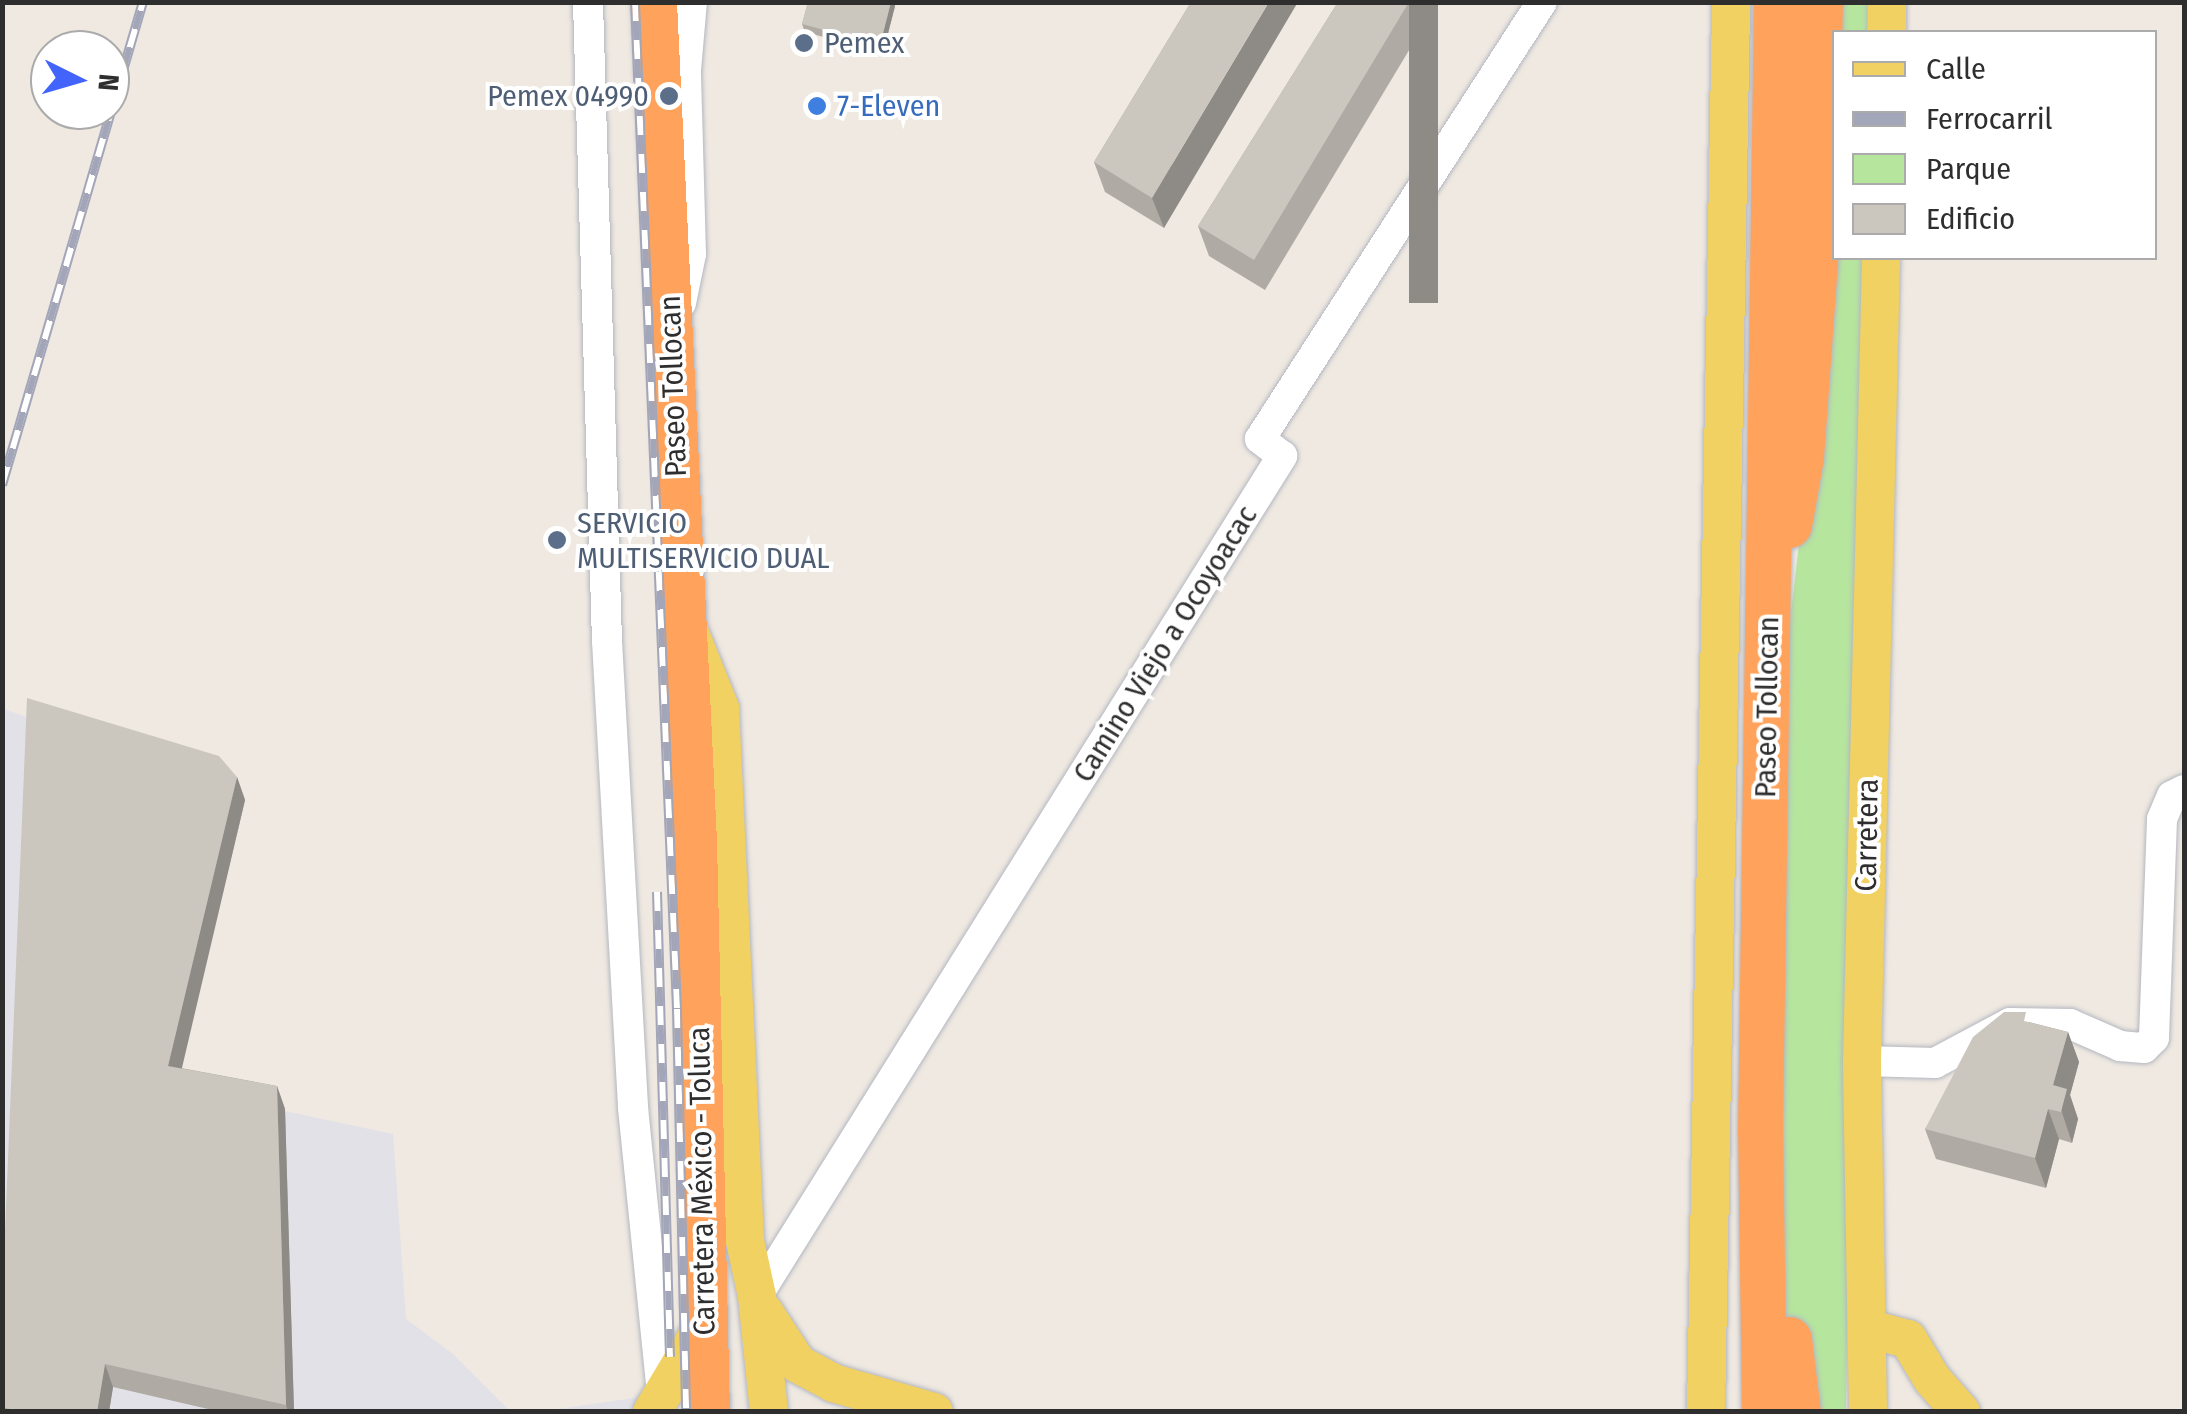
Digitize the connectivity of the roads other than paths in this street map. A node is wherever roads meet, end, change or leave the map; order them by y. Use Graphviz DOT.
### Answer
graph roads {
  1 [pos="588,2"];
  2 [pos="654,2"];
  3 [pos="692,2"];
  4 [pos="1542,2"];
  5 [pos="1731,2"];
  6 [pos="1776,2"];
  7 [pos="1820,2"];
  8 [pos="1887,2"];
  9 [pos="1886,30"];
  10 [pos="1881,260"];
  11 [pos="672,355"];
  12 [pos="682,615"];
  13 [pos="1768,640"];
  14 [pos="2184,790"];
  15 [pos="698,950"];
  16 [pos="1862,1062"];
  17 [pos="1760,1130"];
  18 [pos="756,1296"];
  19 [pos="705,1322"];
  20 [pos="1870,1329"];
  21 [pos="657,1403"];
  22 [pos="708,1412"];
  23 [pos="738,1412"];
  24 [pos="770,1412"];
  25 [pos="934,1412"];
  26 [pos="1706,1412"];
  27 [pos="1764,1412"];
  28 [pos="1798,1412"];
  29 [pos="1868,1412"];
  30 [pos="1961,1412"];
  1 -- 21 [label="street"];
  2 -- 11 [label="highway, Paseo Tollocan"];
  3 -- 11 [label="street"];
  4 -- 18 [label="street, Camino Viejo a Ocoyoacac"];
  5 -- 26 [label="main road"];
  6 -- 13 [label="highway, Paseo Tollocan"];
  7 -- 13 [label="highway"];
  8 -- 9 [label="main road"];
  10 -- 16 [label="main road, Carretera"];
  11 -- 12 [label="highway, Paseo Tollocan"];
  12 -- 15 [label="highway, Paseo Tollocan"];
  12 -- 18 [label="main road"];
  13 -- 17 [label="highway, Paseo Tollocan"];
  14 -- 16 [label="street"];
  15 -- 19 [label="highway, Carretera México - Toluca"];
  15 -- 23 [label="highway"];
  16 -- 20 [label="main road, Carretera"];
  17 -- 27 [label="highway, Paseo Tollocan"];
  17 -- 28 [label="highway"];
  18 -- 24 [label="main road"];
  18 -- 25 [label="main road"];
  19 -- 21 [label="main road"];
  19 -- 22 [label="highway, Carretera México - Toluca"];
  20 -- 29 [label="main road, Carretera"];
  20 -- 30 [label="main road"];
}
